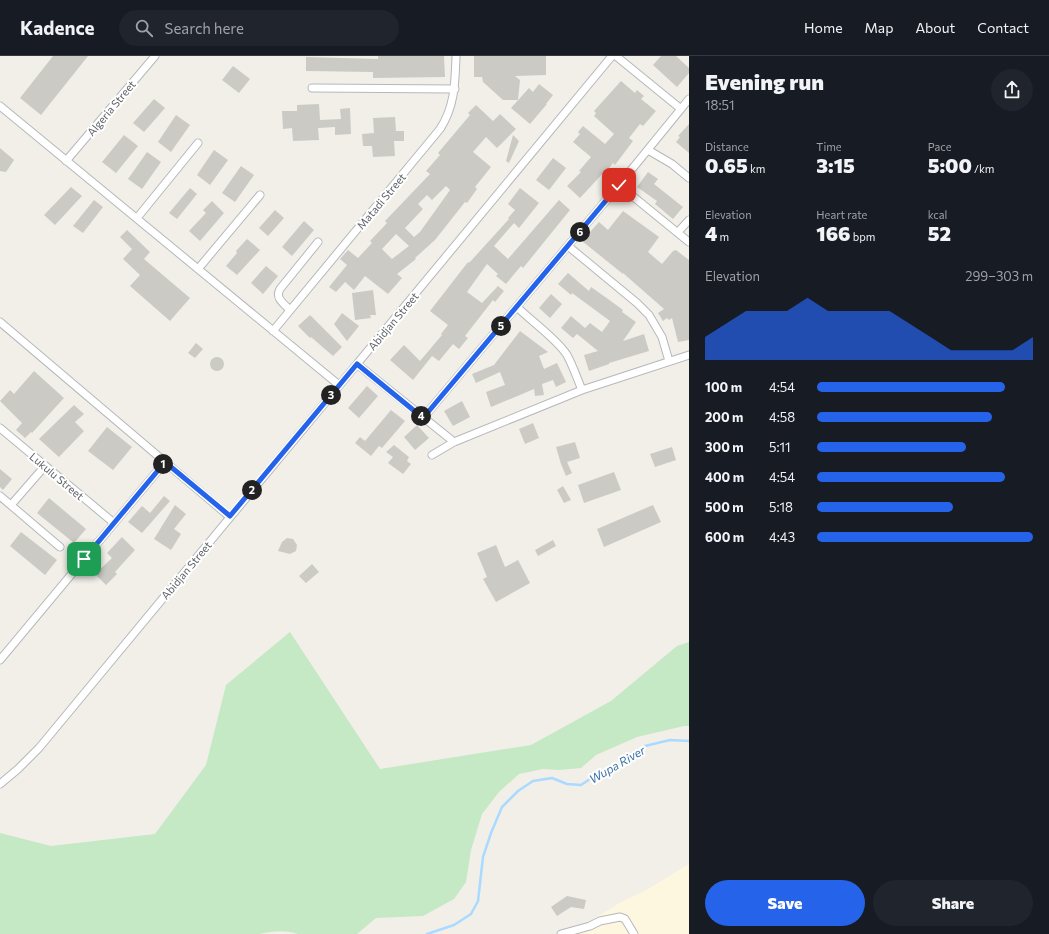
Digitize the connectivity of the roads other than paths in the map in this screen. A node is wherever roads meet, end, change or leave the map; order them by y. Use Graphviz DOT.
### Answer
graph roads {
  1 [pos="155,56"];
  2 [pos="456,56"];
  3 [pos="612,56"];
  4 [pos="616,56"];
  5 [pos="312,88"];
  6 [pos="455,89"];
  7 [pos="689,99"];
  8 [pos="0,106"];
  9 [pos="681,109"];
  10 [pos="198,143"];
  11 [pos="648,150"];
  12 [pos="66,161"];
  13 [pos="689,178"];
  14 [pos="619,185"];
  15 [pos="260,194"];
  16 [pos="137,218"];
  17 [pos="689,220"];
  18 [pos="678,232"];
  19 [pos="318,242"];
  20 [pos="689,242"];
  21 [pos="568,246"];
  22 [pos="198,270"];
  23 [pos="517,308"];
  24 [pos="290,310"];
  25 [pos="0,322"];
  26 [pos="273,331"];
  27 [pos="689,355"];
  28 [pos="669,361"];
  29 [pos="357,364"];
  30 [pos="338,386"];
  31 [pos="582,390"];
  32 [pos="423,418"];
  33 [pos="0,428"];
  34 [pos="454,442"];
  35 [pos="432,455"];
  36 [pos="165,462"];
  37 [pos="45,466"];
  38 [pos="0,496"];
  39 [pos="11,505"];
  40 [pos="230,516"];
  41 [pos="114,523"];
  42 [pos="60,547"];
  43 [pos="0,660"];
  44 [pos="0,784"];
  45 [pos="561,934"];
  46 [pos="634,934"];
  1 -- 12 [label="street, Algeria Street"];
  2 -- 6 [label="street, Matadi Street"];
  3 -- 29 [label="street, Abidjan Street"];
  4 -- 9 [label="street"];
  5 -- 6 [label="street"];
  6 -- 24 [label="street, Matadi Street"];
  7 -- 9 [label="street"];
  8 -- 12 [label="street"];
  9 -- 11 [label="street"];
  10 -- 16 [label="street"];
  11 -- 13 [label="street"];
  11 -- 14 [label="street"];
  12 -- 16 [label="street"];
  14 -- 18 [label="street"];
  14 -- 21 [label="street"];
  15 -- 22 [label="street"];
  16 -- 22 [label="street"];
  17 -- 18 [label="street"];
  18 -- 20 [label="street"];
  19 -- 24 [label="street"];
  21 -- 23 [label="street"];
  21 -- 28 [label="street"];
  22 -- 26 [label="street"];
  23 -- 31 [label="street"];
  23 -- 32 [label="street"];
  24 -- 26 [label="street, Matadi Street"];
  25 -- 36 [label="street"];
  26 -- 30 [label="street"];
  27 -- 28 [label="street"];
  28 -- 31 [label="street"];
  29 -- 30 [label="street, Abidjan Street"];
  29 -- 32 [label="street"];
  30 -- 40 [label="street, Abidjan Street"];
  31 -- 34 [label="street"];
  32 -- 34 [label="street"];
  33 -- 37 [label="street, Lukulu Street"];
  34 -- 35 [label="street"];
  36 -- 40 [label="street"];
  36 -- 41 [label="street"];
  37 -- 39 [label="street"];
  37 -- 41 [label="street, Lukulu Street"];
  38 -- 39 [label="street"];
  39 -- 42 [label="street"];
  40 -- 44 [label="street, Abidjan Street"];
  41 -- 43 [label="street"];
  45 -- 46 [label="street"];
}
